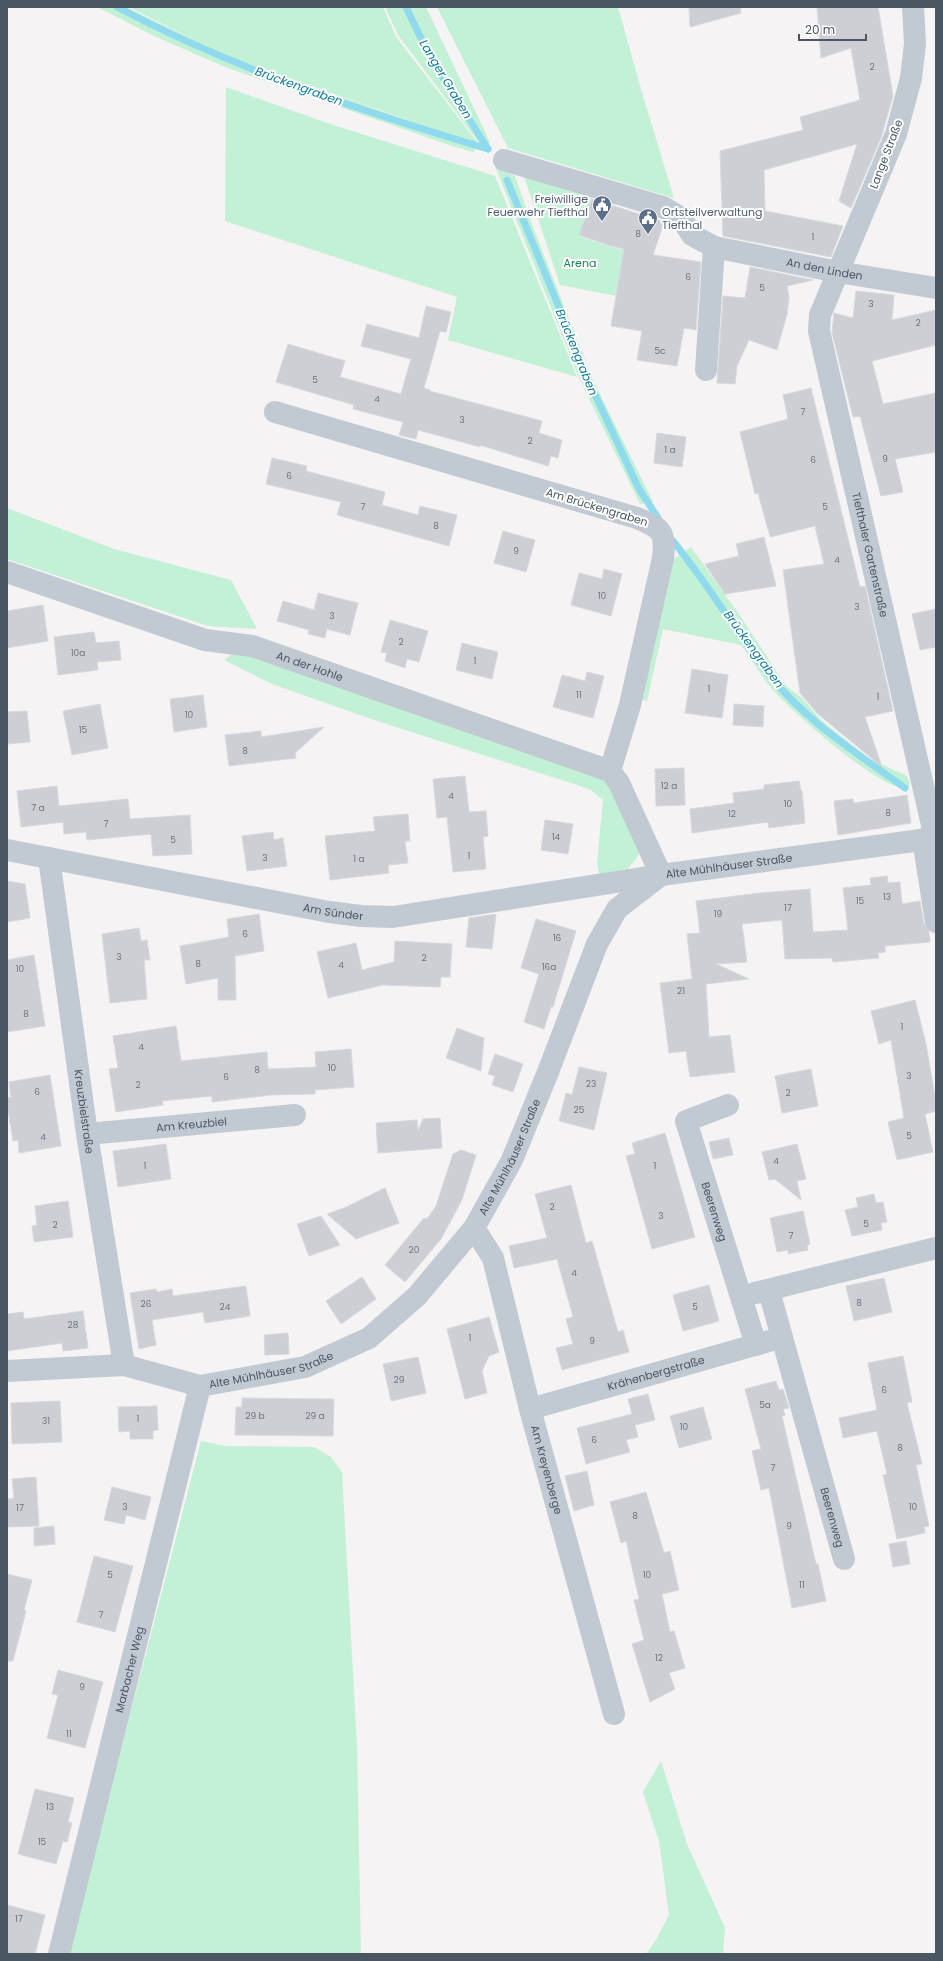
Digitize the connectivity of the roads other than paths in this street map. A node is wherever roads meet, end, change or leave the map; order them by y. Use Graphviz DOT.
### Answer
graph roads {
  1 [pos="913,7"];
  2 [pos="504,160"];
  3 [pos="714,247"];
  4 [pos="838,272"];
  5 [pos="936,288"];
  6 [pos="706,370"];
  7 [pos="275,412"];
  8 [pos="7,572"];
  9 [pos="610,771"];
  10 [pos="931,838"];
  11 [pos="7,850"];
  12 [pos="49,858"];
  13 [pos="661,875"];
  14 [pos="936,922"];
  15 [pos="728,1105"];
  16 [pos="295,1115"];
  17 [pos="87,1134"];
  18 [pos="474,1228"];
  19 [pos="936,1248"];
  20 [pos="769,1290"];
  21 [pos="742,1296"];
  22 [pos="782,1338"];
  23 [pos="756,1345"];
  24 [pos="124,1365"];
  25 [pos="7,1371"];
  26 [pos="200,1386"];
  27 [pos="530,1409"];
  28 [pos="844,1559"];
  29 [pos="614,1714"];
  30 [pos="59,1954"];
  1 -- 4 [label="street, Lange Straße"];
  2 -- 3 [label="street, An den Linden"];
  3 -- 4 [label="street, An den Linden"];
  3 -- 6 [label="street"];
  4 -- 5 [label="street, An den Linden"];
  4 -- 10 [label="street, Tiefthaler Gartenstraße"];
  7 -- 9 [label="street, Am Brückengraben"];
  8 -- 9 [label="street, An der Hohle"];
  9 -- 13 [label="street"];
  10 -- 13 [label="street, Alte Mühlhäuser Straße"];
  10 -- 14 [label="street, Tiefthaler Gartenstraße"];
  11 -- 12 [label="street, Am Sünder"];
  12 -- 13 [label="street, Am Sünder"];
  12 -- 17 [label="street, Kreuzbielstraße"];
  13 -- 18 [label="street, Alte Mühlhäuser Straße"];
  15 -- 21 [label="street, Beerenweg"];
  16 -- 17 [label="street, Am Kreuzbiel"];
  17 -- 24 [label="street, Kreuzbielstraße"];
  18 -- 26 [label="street, Alte Mühlhäuser Straße"];
  18 -- 27 [label="street, Am Kreyenberge"];
  19 -- 20 [label="street"];
  20 -- 21 [label="street"];
  20 -- 22 [label="street, Beerenweg"];
  21 -- 23 [label="street, Beerenweg"];
  22 -- 23 [label="street, Krähenbergstraße"];
  22 -- 28 [label="street, Beerenweg"];
  23 -- 27 [label="street, Krähenbergstraße"];
  24 -- 25 [label="street, Alte Mühlhäuser Straße"];
  24 -- 26 [label="street, Alte Mühlhäuser Straße"];
  26 -- 30 [label="street, Marbacher Weg"];
  27 -- 29 [label="street, Am Kreyenberge"];
}
